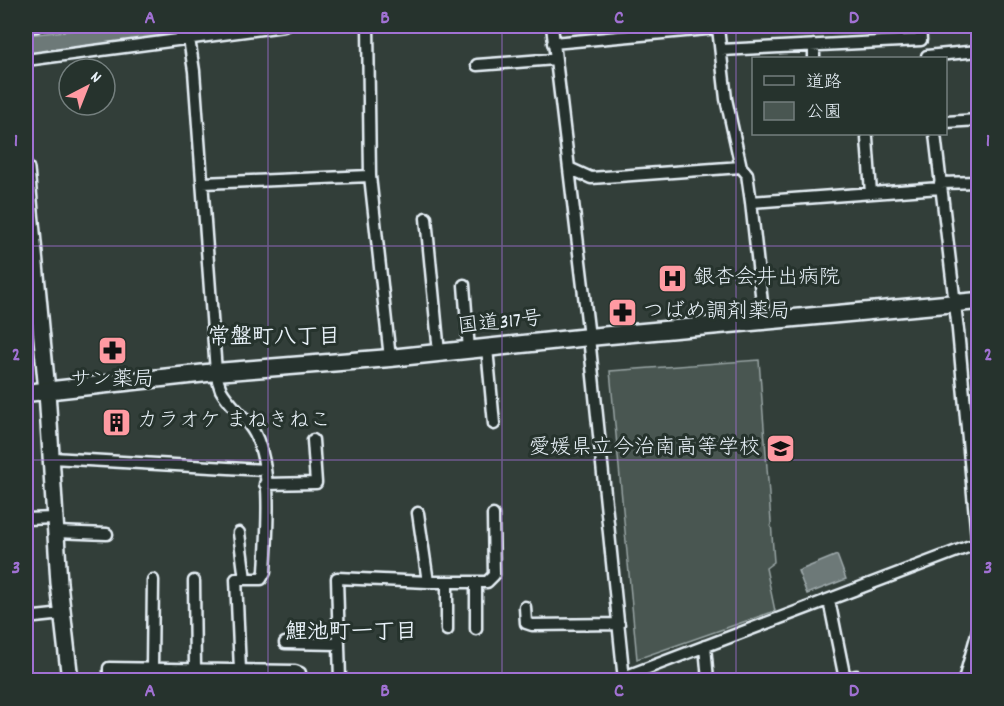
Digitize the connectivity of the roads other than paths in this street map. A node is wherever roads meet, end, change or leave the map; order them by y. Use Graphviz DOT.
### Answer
graph roads {
  1 [pos="36,26"];
  2 [pos="187,26"];
  3 [pos="284,26"];
  4 [pos="369,26"];
  5 [pos="552,26"];
  6 [pos="920,26"];
  7 [pos="26,27"];
  8 [pos="189,38"];
  9 [pos="921,40"];
  10 [pos="554,44"];
  11 [pos="814,45"];
  12 [pos="722,50"];
  13 [pos="978,51"];
  14 [pos="814,57"];
  15 [pos="927,57"];
  16 [pos="555,59"];
  17 [pos="26,60"];
  18 [pos="477,65"];
  19 [pos="978,120"];
  20 [pos="947,122"];
  21 [pos="934,135"];
  22 [pos="867,138"];
  23 [pos="741,167"];
  24 [pos="569,168"];
  25 [pos="26,169"];
  26 [pos="370,176"];
  27 [pos="978,182"];
  28 [pos="203,183"];
  29 [pos="940,186"];
  30 [pos="871,193"];
  31 [pos="27,198"];
  32 [pos="752,202"];
  33 [pos="426,218"];
  34 [pos="464,285"];
  35 [pos="978,301"];
  36 [pos="953,304"];
  37 [pos="764,321"];
  38 [pos="589,337"];
  39 [pos="487,348"];
  40 [pos="470,350"];
  41 [pos="439,353"];
  42 [pos="390,358"];
  43 [pos="216,372"];
  44 [pos="46,391"];
  45 [pos="26,393"];
  46 [pos="494,424"];
  47 [pos="313,440"];
  48 [pos="974,449"];
  49 [pos="52,458"];
  50 [pos="264,471"];
  51 [pos="265,484"];
  52 [pos="418,513"];
  53 [pos="493,515"];
  54 [pos="26,519"];
  55 [pos="56,525"];
  56 [pos="978,530"];
  57 [pos="239,533"];
  58 [pos="107,534"];
  59 [pos="978,546"];
  60 [pos="245,579"];
  61 [pos="153,580"];
  62 [pos="194,581"];
  63 [pos="428,582"];
  64 [pos="447,582"];
  65 [pos="476,582"];
  66 [pos="829,600"];
  67 [pos="525,607"];
  68 [pos="63,614"];
  69 [pos="26,618"];
  70 [pos="619,624"];
  71 [pos="476,629"];
  72 [pos="447,630"];
  73 [pos="978,630"];
  74 [pos="285,643"];
  75 [pos="339,644"];
  76 [pos="705,646"];
  77 [pos="155,669"];
  78 [pos="195,669"];
  79 [pos="221,670"];
  80 [pos="240,670"];
  81 [pos="978,674"];
  82 [pos="624,679"];
  83 [pos="70,681"];
  84 [pos="109,681"];
  85 [pos="158,681"];
  86 [pos="215,681"];
  87 [pos="301,681"];
  88 [pos="340,681"];
  89 [pos="708,681"];
  90 [pos="858,681"];
  91 [pos="965,681"];
  1 -- 7 [label="street"];
  2 -- 8 [label="street"];
  3 -- 8 [label="street"];
  4 -- 26 [label="street"];
  5 -- 10 [label="street"];
  6 -- 9 [label="street"];
  8 -- 17 [label="street"];
  8 -- 28 [label="street"];
  9 -- 11 [label="street"];
  9 -- 15 [label="street"];
  10 -- 12 [label="street"];
  10 -- 16 [label="street"];
  11 -- 12 [label="street"];
  11 -- 14 [label="street"];
  12 -- 23 [label="street"];
  13 -- 15 [label="street"];
  16 -- 18 [label="street"];
  16 -- 24 [label="street"];
  19 -- 20 [label="street"];
  21 -- 29 [label="street"];
  22 -- 30 [label="street"];
  23 -- 24 [label="street"];
  23 -- 32 [label="street"];
  24 -- 38 [label="street"];
  25 -- 31 [label="main road"];
  26 -- 28 [label="street"];
  26 -- 42 [label="street"];
  27 -- 29 [label="street"];
  28 -- 43 [label="street"];
  29 -- 30 [label="street"];
  29 -- 36 [label="street"];
  30 -- 32 [label="street"];
  31 -- 44 [label="main road"];
  32 -- 37 [label="street"];
  33 -- 41 [label="street"];
  34 -- 40 [label="street"];
  35 -- 36 [label="highway, 国道317号"];
  36 -- 37 [label="highway, 国道317号"];
  36 -- 48 [label="street"];
  37 -- 38 [label="highway, 国道317号"];
  38 -- 39 [label="highway, 国道317号"];
  38 -- 70 [label="street"];
  39 -- 40 [label="highway, 国道317号"];
  39 -- 46 [label="street"];
  40 -- 41 [label="highway, 国道317号"];
  41 -- 42 [label="highway, 国道317号"];
  42 -- 43 [label="highway, 国道317号"];
  43 -- 44 [label="highway, 国道317号"];
  43 -- 50 [label="street"];
  44 -- 45 [label="highway, 国道317号"];
  44 -- 49 [label="main road"];
  47 -- 51 [label="street"];
  48 -- 56 [label="street"];
  49 -- 50 [label="street"];
  49 -- 55 [label="main road"];
  50 -- 51 [label="street"];
  51 -- 60 [label="street"];
  52 -- 63 [label="street"];
  53 -- 65 [label="street"];
  54 -- 55 [label="street"];
  55 -- 58 [label="street"];
  55 -- 68 [label="main road"];
  56 -- 59 [label="street"];
  57 -- 60 [label="street"];
  59 -- 66 [label="street"];
  60 -- 80 [label="street"];
  61 -- 77 [label="street"];
  62 -- 78 [label="street"];
  63 -- 64 [label="street"];
  63 -- 75 [label="street"];
  64 -- 65 [label="street"];
  64 -- 72 [label="street"];
  65 -- 71 [label="street"];
  66 -- 76 [label="street"];
  66 -- 90 [label="street"];
  67 -- 70 [label="street"];
  68 -- 69 [label="street"];
  68 -- 83 [label="main road"];
  70 -- 82 [label="street"];
  73 -- 91 [label="street"];
  74 -- 75 [label="street"];
  75 -- 88 [label="street"];
  76 -- 82 [label="street"];
  76 -- 89 [label="street"];
  77 -- 78 [label="street"];
  77 -- 84 [label="street"];
  77 -- 85 [label="street"];
  78 -- 79 [label="street"];
  79 -- 80 [label="street"];
  79 -- 86 [label="street"];
  80 -- 87 [label="street"];
  81 -- 91 [label="street"];
}
